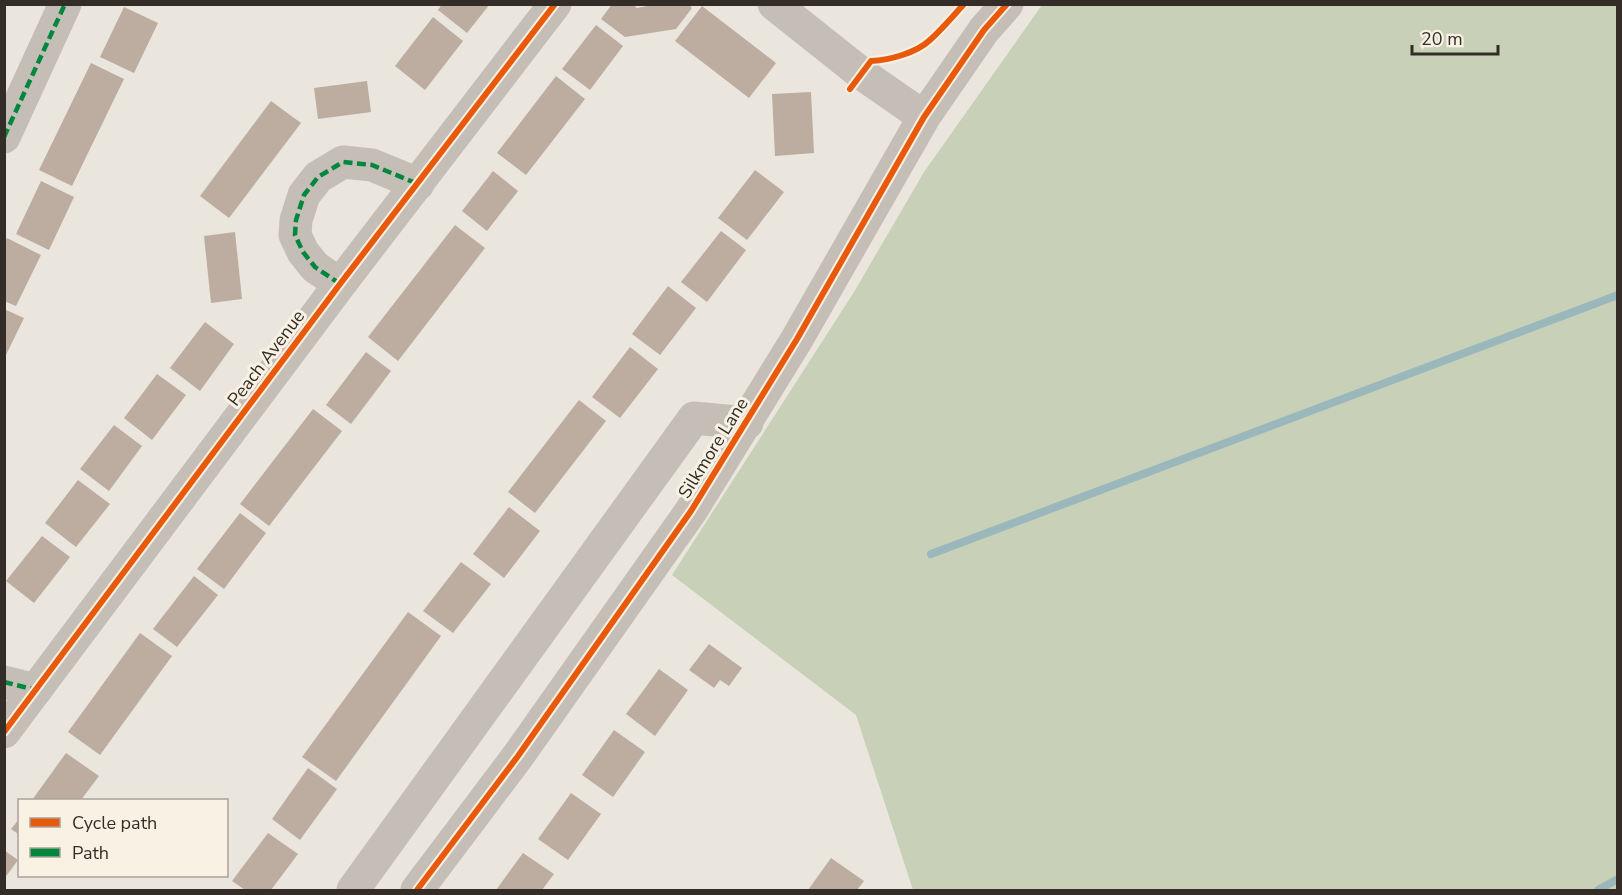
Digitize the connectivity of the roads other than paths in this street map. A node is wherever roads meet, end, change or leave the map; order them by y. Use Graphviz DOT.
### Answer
graph roads {
  1 [pos="65,4"];
  2 [pos="555,4"];
  3 [pos="774,4"];
  4 [pos="1007,4"];
  5 [pos="924,117"];
  6 [pos="4,137"];
  7 [pos="418,184"];
  8 [pos="340,284"];
  9 [pos="747,423"];
  10 [pos="4,682"];
  11 [pos="36,690"];
  12 [pos="4,732"];
  13 [pos="354,891"];
  14 [pos="417,891"];
  1 -- 6 [label="street"];
  2 -- 7 [label="street, Peach Avenue"];
  3 -- 5 [label="street"];
  4 -- 5 [label="street, Silkmore Lane"];
  5 -- 9 [label="street, Silkmore Lane"];
  7 -- 8 [label="street, Peach Avenue"];
  7 -- 8 [label="street"];
  8 -- 11 [label="street, Peach Avenue"];
  9 -- 13 [label="street"];
  9 -- 14 [label="street, Silkmore Lane"];
  10 -- 11 [label="street"];
  11 -- 12 [label="street, Peach Avenue"];
}
